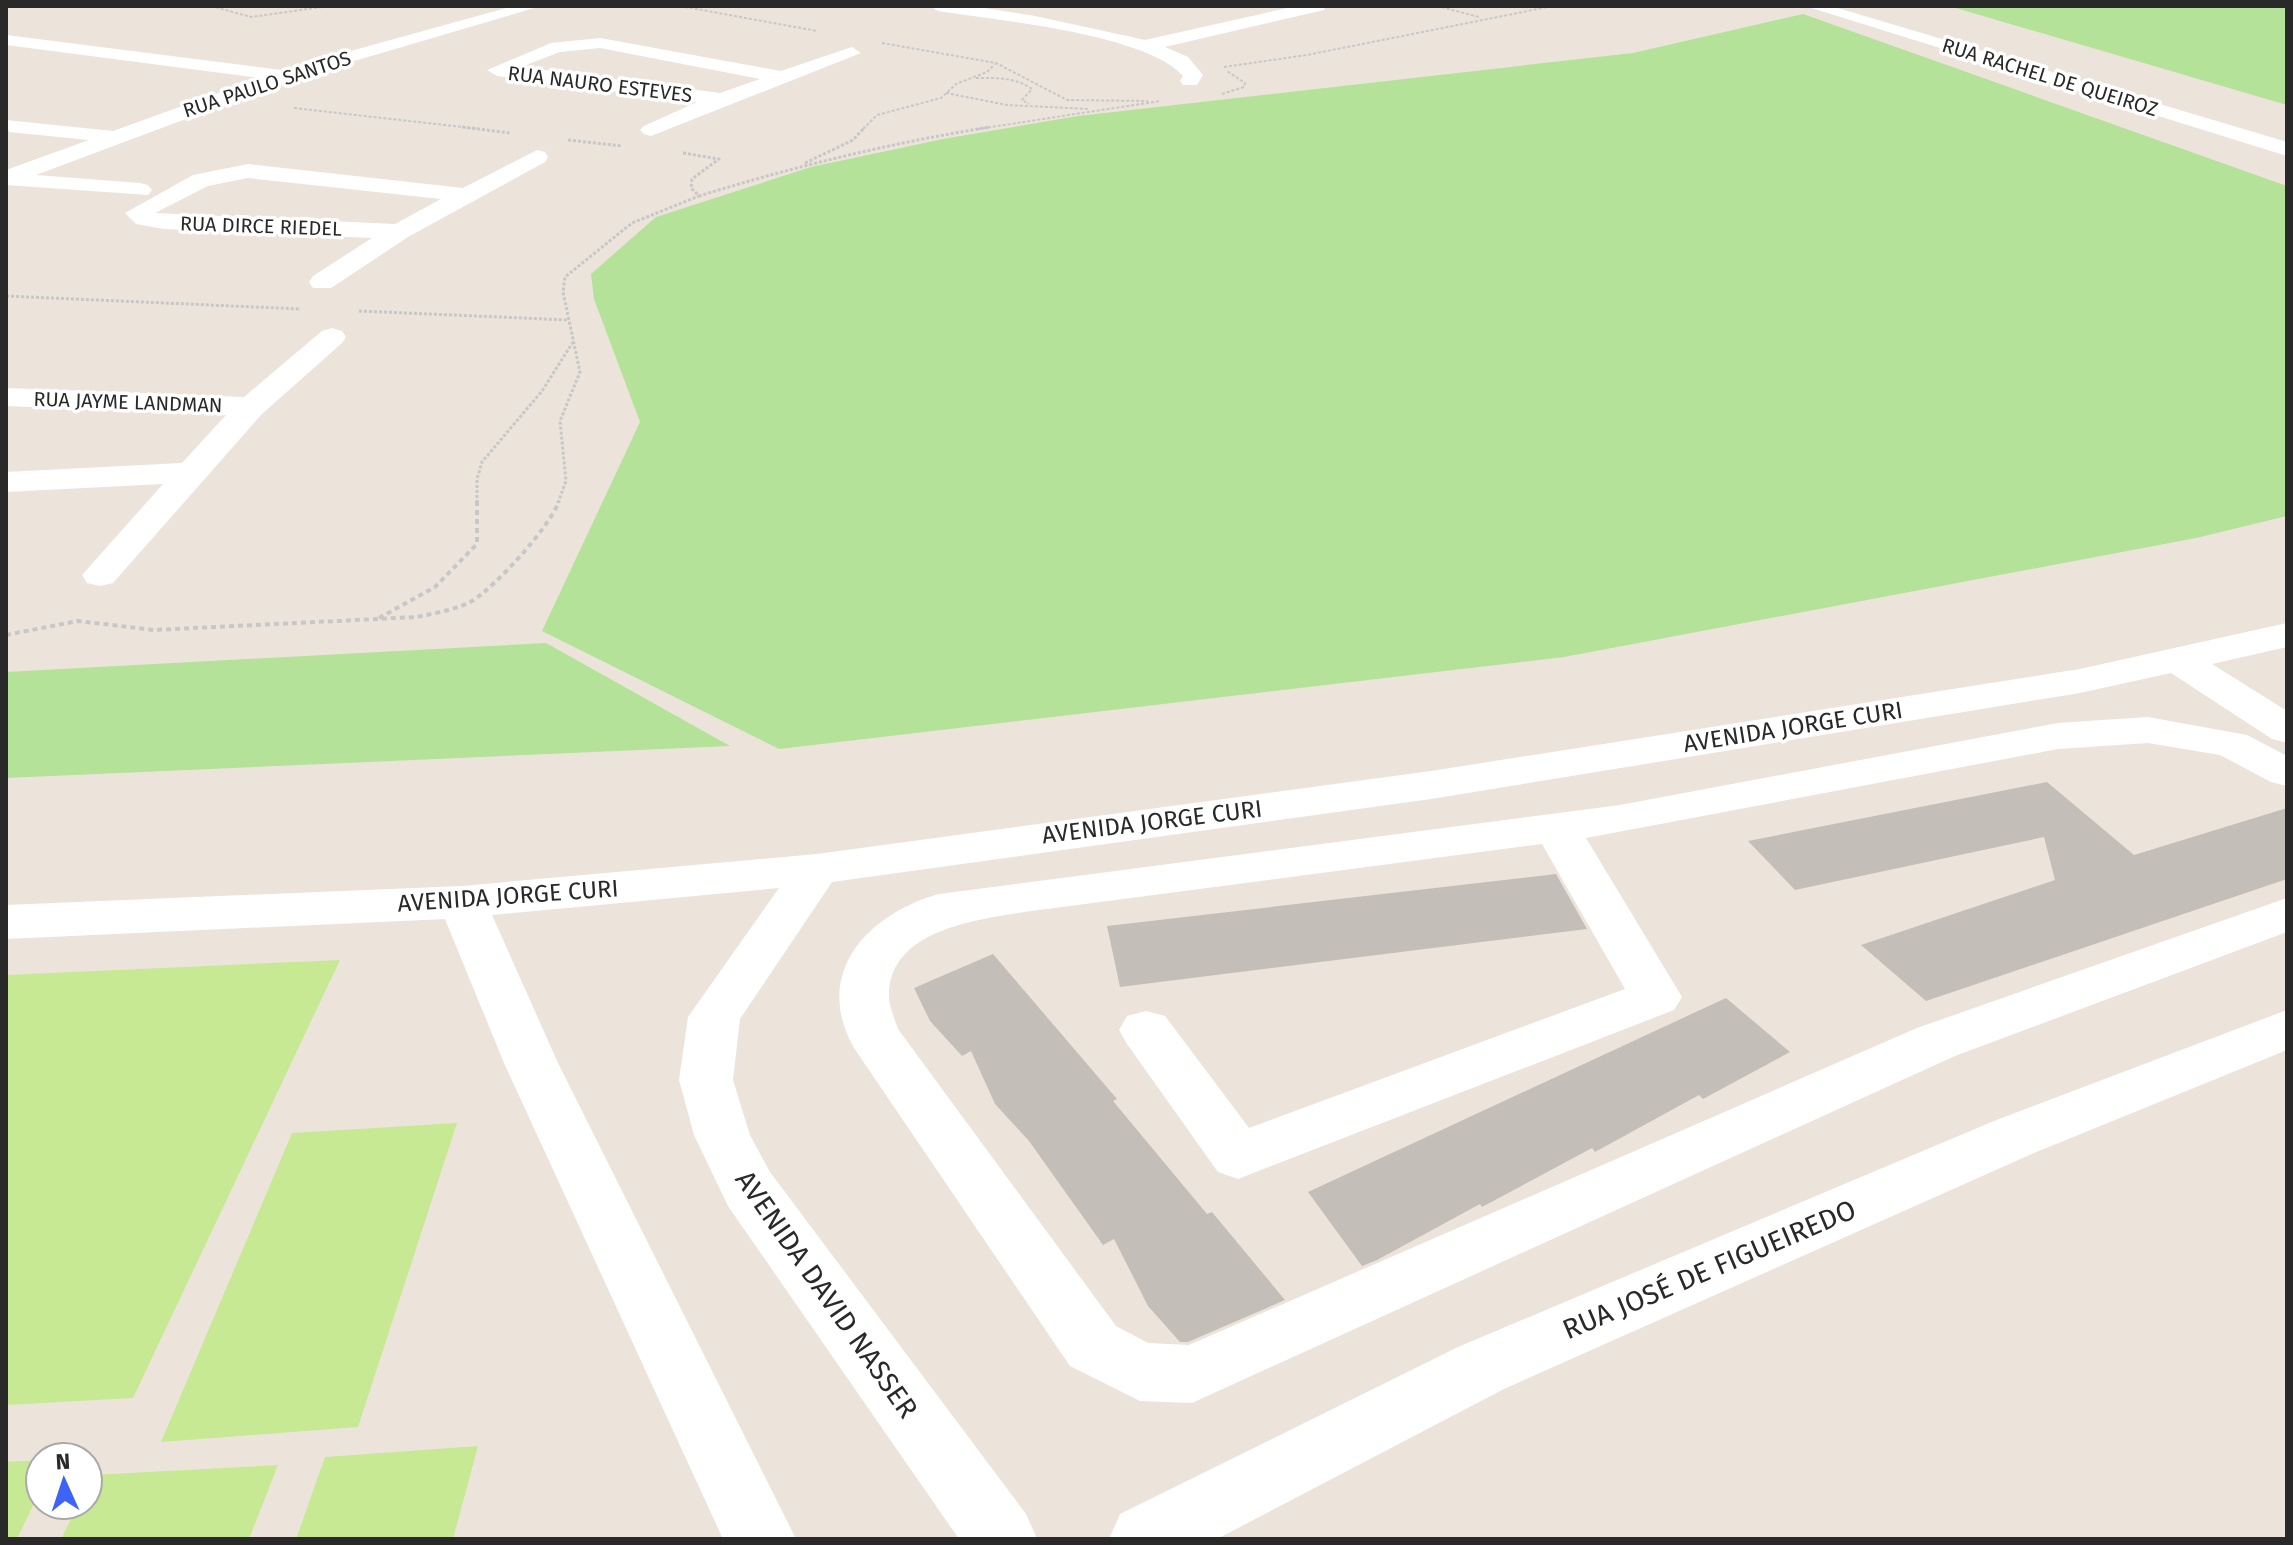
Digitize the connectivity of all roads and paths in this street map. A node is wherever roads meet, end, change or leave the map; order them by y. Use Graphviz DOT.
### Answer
graph roads {
  1 [pos="211,6"];
  2 [pos="329,6"];
  3 [pos="533,6"];
  4 [pos="680,6"];
  5 [pos="938,6"];
  6 [pos="1318,6"];
  7 [pos="1437,6"];
  8 [pos="1553,6"];
  9 [pos="1813,6"];
  10 [pos="1483,18"];
  11 [pos="821,32"];
  12 [pos="418,37"];
  13 [pos="6,40"];
  14 [pos="473,45"];
  15 [pos="1149,45"];
  16 [pos="860,46"];
  17 [pos="996,63"];
  18 [pos="286,75"];
  19 [pos="781,77"];
  20 [pos="970,78"];
  21 [pos="1190,81"];
  22 [pos="946,93"];
  23 [pos="1220,94"];
  24 [pos="721,99"];
  25 [pos="1173,100"];
  26 [pos="1128,101"];
  27 [pos="1029,104"];
  28 [pos="1054,108"];
  29 [pos="1043,118"];
  30 [pos="7,120"];
  31 [pos="651,130"];
  32 [pos="115,136"];
  33 [pos="2287,149"];
  34 [pos="537,157"];
  35 [pos="805,163"];
  36 [pos="6,178"];
  37 [pos="465,195"];
  38 [pos="699,196"];
  39 [pos="142,198"];
  40 [pos="399,232"];
  41 [pos="322,282"];
  42 [pos="6,296"];
  43 [pos="305,310"];
  44 [pos="569,320"];
  45 [pos="340,324"];
  46 [pos="574,341"];
  47 [pos="6,397"];
  48 [pos="251,407"];
  49 [pos="188,473"];
  50 [pos="6,482"];
  51 [pos="100,575"];
  52 [pos="83,610"];
  53 [pos="376,620"];
  54 [pos="78,621"];
  55 [pos="6,635"];
  56 [pos="2287,635"];
  57 [pos="2177,659"];
  58 [pos="2287,730"];
  59 [pos="1569,763"];
  60 [pos="2287,773"];
  61 [pos="1620,819"];
  62 [pos="1556,827"];
  63 [pos="817,869"];
  64 [pos="462,902"];
  65 [pos="2287,914"];
  66 [pos="6,922"];
  67 [pos="2287,1029"];
  68 [pos="1146,1030"];
  69 [pos="760,1539"];
  70 [pos="1001,1539"];
  71 [pos="1145,1539"];
  1 -- 2 [label="path"];
  3 -- 12 [label="street, RUA PAULO SANTOS"];
  4 -- 11 [label="path"];
  5 -- 15 [label="street"];
  6 -- 15 [label="street"];
  7 -- 10 [label="path"];
  8 -- 10 [label="path"];
  9 -- 33 [label="street, RUA RACHEL DE QUEIROZ"];
  10 -- 23 [label="path"];
  12 -- 14 [label="street"];
  12 -- 18 [label="street, RUA PAULO SANTOS"];
  13 -- 18 [label="street"];
  15 -- 21 [label="street"];
  16 -- 17 [label="path"];
  16 -- 19 [label="street"];
  17 -- 20 [label="path"];
  17 -- 26 [label="path"];
  18 -- 32 [label="street, RUA PAULO SANTOS"];
  19 -- 24 [label="street"];
  19 -- 24 [label="street, RUA NAURO ESTEVES"];
  20 -- 22 [label="path"];
  20 -- 27 [label="path"];
  22 -- 27 [label="path"];
  22 -- 35 [label="path"];
  24 -- 31 [label="street"];
  25 -- 26 [label="path"];
  26 -- 28 [label="path"];
  27 -- 28 [label="path"];
  28 -- 29 [label="path"];
  30 -- 32 [label="street"];
  32 -- 36 [label="street, RUA PAULO SANTOS"];
  34 -- 37 [label="street"];
  36 -- 39 [label="street"];
  37 -- 39 [label="street, RUA DIRCE RIEDEL"];
  37 -- 40 [label="street"];
  38 -- 44 [label="path"];
  39 -- 40 [label="street, RUA DIRCE RIEDEL"];
  40 -- 41 [label="street"];
  42 -- 43 [label="path"];
  44 -- 45 [label="path"];
  44 -- 46 [label="path"];
  45 -- 48 [label="street"];
  46 -- 53 [label="path"];
  46 -- 53 [label="path"];
  47 -- 48 [label="street, RUA JAYME LANDMAN"];
  48 -- 49 [label="street"];
  49 -- 50 [label="street"];
  49 -- 51 [label="street"];
  52 -- 54 [label="path"];
  53 -- 54 [label="path"];
  54 -- 55 [label="path"];
  56 -- 57 [label="street, AVENIDA JORGE CURI"];
  57 -- 58 [label="street"];
  57 -- 59 [label="street, AVENIDA JORGE CURI"];
  59 -- 61 [label="street"];
  59 -- 63 [label="street, AVENIDA JORGE CURI"];
  60 -- 61 [label="street"];
  61 -- 62 [label="street"];
  62 -- 65 [label="street"];
  62 -- 68 [label="street"];
  63 -- 64 [label="street, AVENIDA JORGE CURI"];
  63 -- 70 [label="street, AVENIDA DAVID NASSER"];
  64 -- 66 [label="street, AVENIDA JORGE CURI"];
  64 -- 69 [label="street"];
  67 -- 71 [label="street, RUA JOSÉ DE FIGUEIREDO"];
}
